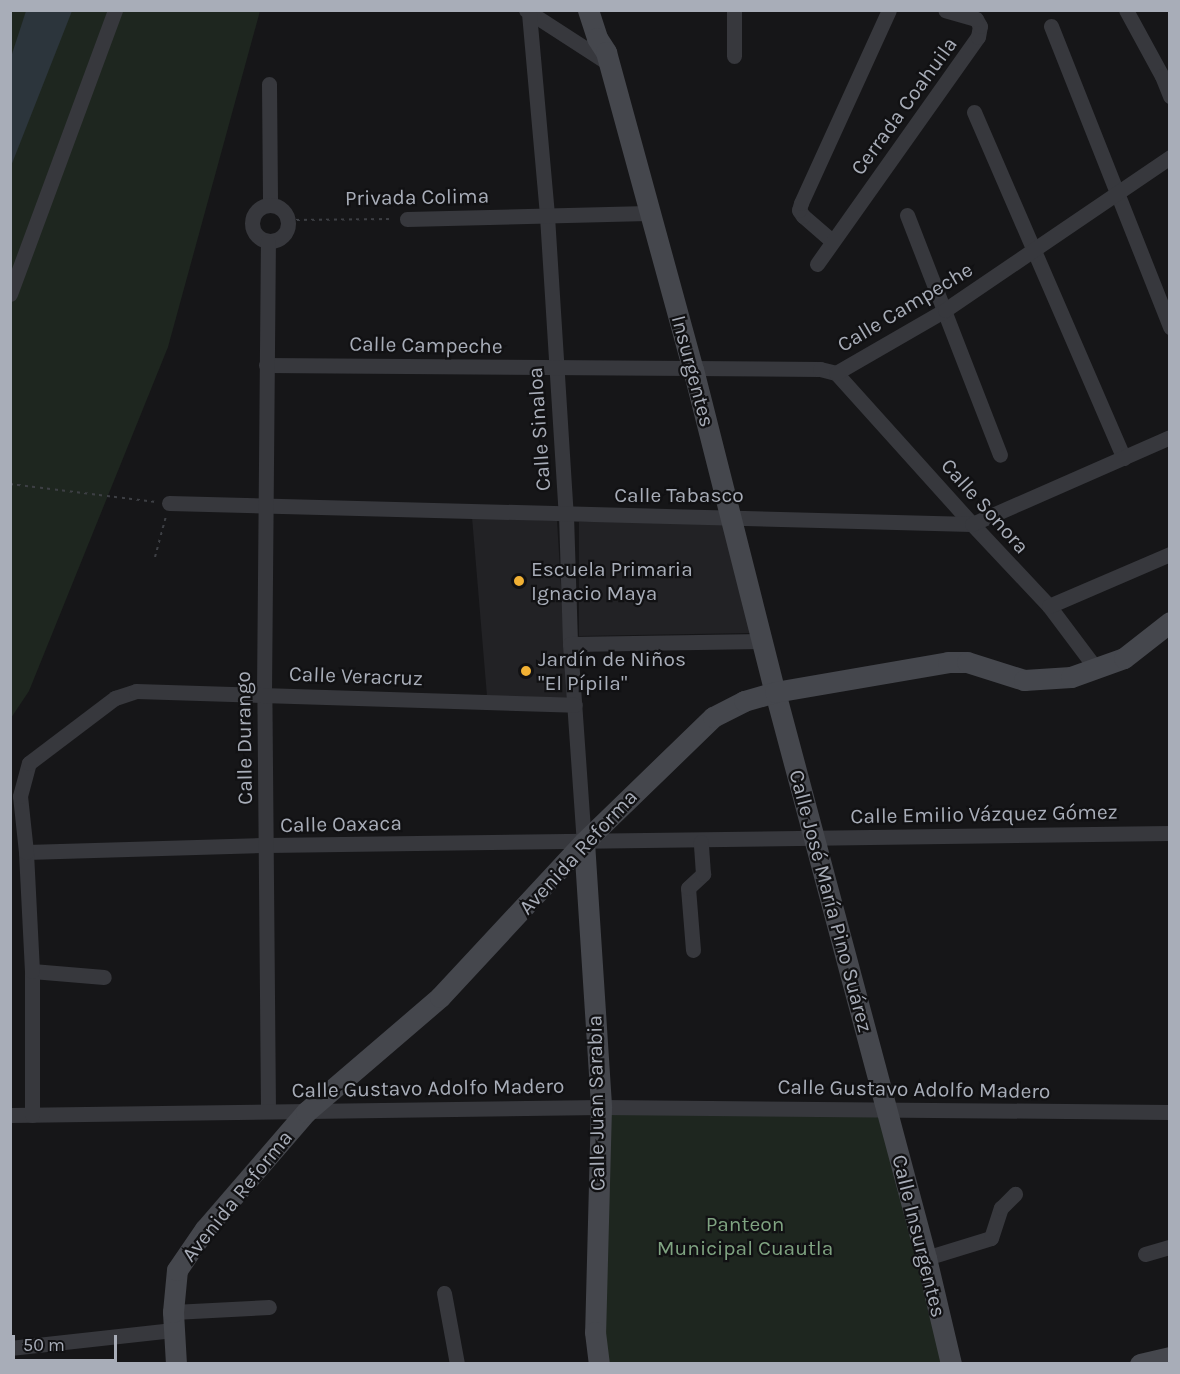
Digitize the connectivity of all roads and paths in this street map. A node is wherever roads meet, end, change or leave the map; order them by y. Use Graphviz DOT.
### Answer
graph roads {
  1 [pos="115,10"];
  2 [pos="588,10"];
  3 [pos="602,10"];
  4 [pos="734,10"];
  5 [pos="889,10"];
  6 [pos="945,10"];
  7 [pos="1126,10"];
  8 [pos="528,12"];
  9 [pos="1051,26"];
  10 [pos="734,56"];
  11 [pos="607,58"];
  12 [pos="269,84"];
  13 [pos="1170,96"];
  14 [pos="974,112"];
  15 [pos="1170,158"];
  16 [pos="1117,195"];
  17 [pos="270,204"];
  18 [pos="648,213"];
  19 [pos="907,215"];
  20 [pos="546,216"];
  21 [pos="407,219"];
  22 [pos="289,220"];
  23 [pos="268,242"];
  24 [pos="832,242"];
  25 [pos="1035,250"];
  26 [pos="817,264"];
  27 [pos="10,294"];
  28 [pos="945,310"];
  29 [pos="1170,327"];
  30 [pos="266,364"];
  31 [pos="556,368"];
  32 [pos="693,369"];
  33 [pos="836,373"];
  34 [pos="1170,437"];
  35 [pos="1000,455"];
  36 [pos="1124,458"];
  37 [pos="10,484"];
  38 [pos="169,503"];
  39 [pos="266,506"];
  40 [pos="566,515"];
  41 [pos="732,516"];
  42 [pos="972,524"];
  43 [pos="1170,554"];
  44 [pos="155,557"];
  45 [pos="1049,606"];
  46 [pos="1170,622"];
  47 [pos="762,641"];
  48 [pos="570,644"];
  49 [pos="1097,670"];
  50 [pos="775,692"];
  51 [pos="264,693"];
  52 [pos="575,705"];
  53 [pos="1170,833"];
  54 [pos="813,836"];
  55 [pos="584,842"];
  56 [pos="701,842"];
  57 [pos="267,845"];
  58 [pos="26,852"];
  59 [pos="693,950"];
  60 [pos="32,972"];
  61 [pos="104,977"];
  62 [pos="601,1107"];
  63 [pos="887,1109"];
  64 [pos="268,1111"];
  65 [pos="306,1112"];
  66 [pos="1170,1112"];
  67 [pos="10,1115"];
  68 [pos="32,1115"];
  69 [pos="1015,1194"];
  70 [pos="1170,1247"];
  71 [pos="1145,1254"];
  72 [pos="926,1258"];
  73 [pos="444,1293"];
  74 [pos="269,1307"];
  75 [pos="173,1321"];
  76 [pos="10,1348"];
  77 [pos="1170,1357"];
  78 [pos="176,1364"];
  79 [pos="457,1364"];
  80 [pos="599,1364"];
  81 [pos="951,1364"];
  82 [pos="1140,1364"];
  1 -- 27 [label="street"];
  2 -- 11 [label="street, Insurgentes"];
  3 -- 11 [label="street, Insurgentes"];
  4 -- 10 [label="street"];
  5 -- 24 [label="street, Cerrada Coahuila"];
  6 -- 24 [label="street, Cerrada Coahuila"];
  7 -- 13 [label="street"];
  8 -- 11 [label="street"];
  8 -- 20 [label="street, Calle Sinaloa"];
  9 -- 16 [label="street"];
  11 -- 18 [label="street, Insurgentes"];
  12 -- 17 [label="street"];
  14 -- 25 [label="street"];
  15 -- 16 [label="street, Calle Campeche"];
  16 -- 25 [label="street, Calle Campeche"];
  16 -- 29 [label="street"];
  17 -- 22 [label="street"];
  17 -- 23 [label="street"];
  18 -- 20 [label="street, Privada Colima"];
  18 -- 32 [label="street, Insurgentes"];
  19 -- 28 [label="street"];
  20 -- 21 [label="street, Privada Colima"];
  20 -- 31 [label="street, Calle Sinaloa"];
  21 -- 22 [label="path, Privada Colima"];
  22 -- 23 [label="street"];
  23 -- 30 [label="street, Calle Durango"];
  24 -- 26 [label="street, Cerrada Coahuila"];
  25 -- 28 [label="street, Calle Campeche"];
  25 -- 36 [label="street"];
  28 -- 33 [label="street, Calle Campeche"];
  28 -- 35 [label="street"];
  30 -- 31 [label="street, Calle Campeche"];
  30 -- 39 [label="street, Calle Durango"];
  31 -- 32 [label="street, Calle Campeche"];
  31 -- 40 [label="street, Calle Sinaloa"];
  32 -- 33 [label="street, Calle Campeche"];
  32 -- 41 [label="street, Insurgentes"];
  33 -- 42 [label="street, Calle Sonora"];
  34 -- 36 [label="street, Calle Tabasco"];
  36 -- 42 [label="street, Calle Tabasco"];
  37 -- 38 [label="path"];
  38 -- 39 [label="street, Calle Tabasco"];
  38 -- 44 [label="path"];
  39 -- 40 [label="street, Calle Tabasco"];
  39 -- 51 [label="street, Calle Durango"];
  40 -- 41 [label="street, Calle Tabasco"];
  40 -- 48 [label="street, Calle Sinaloa"];
  41 -- 42 [label="street, Calle Tabasco"];
  41 -- 47 [label="street, Insurgentes"];
  42 -- 45 [label="street, Calle Sonora"];
  43 -- 45 [label="street"];
  45 -- 49 [label="street, Calle Sonora"];
  46 -- 49 [label="street, Avenida Reforma"];
  47 -- 48 [label="street"];
  47 -- 50 [label="street, Insurgentes"];
  48 -- 52 [label="street, Calle Sinaloa"];
  49 -- 50 [label="street, Avenida Reforma"];
  50 -- 54 [label="street, Calle José María Pino Suárez"];
  50 -- 55 [label="street, Avenida Reforma"];
  51 -- 52 [label="street, Calle Veracruz"];
  51 -- 57 [label="street, Calle Durango"];
  51 -- 58 [label="street, Calle Veracruz"];
  52 -- 55 [label="street, Calle Sinaloa"];
  53 -- 54 [label="street, Calle Emilio Vázquez Gómez"];
  54 -- 56 [label="street, Calle Emilio Vázquez Gómez"];
  54 -- 63 [label="street, Calle José María Pino Suárez"];
  55 -- 56 [label="street, Calle Emilio Vázquez Gómez"];
  55 -- 57 [label="street, Calle Oaxaca"];
  55 -- 62 [label="street, Calle Juan Sarabia"];
  55 -- 65 [label="street, Avenida Reforma"];
  56 -- 59 [label="street"];
  57 -- 58 [label="street, Calle Oaxaca"];
  57 -- 64 [label="street, Calle Durango"];
  58 -- 60 [label="street"];
  60 -- 61 [label="street"];
  60 -- 68 [label="street"];
  62 -- 63 [label="street, Calle Gustavo Adolfo Madero"];
  62 -- 65 [label="street, Calle Gustavo Adolfo Madero"];
  62 -- 80 [label="street, Calle Juan Sarabia"];
  63 -- 66 [label="street, Calle Gustavo Adolfo Madero"];
  63 -- 72 [label="street, Calle Insurgentes"];
  64 -- 65 [label="street, Calle Gustavo Adolfo Madero"];
  64 -- 68 [label="street, Calle Gustavo Adolfo Madero"];
  65 -- 75 [label="street, Avenida Reforma"];
  67 -- 68 [label="street, Calle Gustavo Adolfo Madero"];
  69 -- 72 [label="street"];
  70 -- 71 [label="street"];
  72 -- 81 [label="street, Calle Insurgentes"];
  73 -- 79 [label="street"];
  74 -- 75 [label="street"];
  75 -- 76 [label="street"];
  75 -- 78 [label="street, Avenida Reforma"];
  77 -- 82 [label="street"];
}
